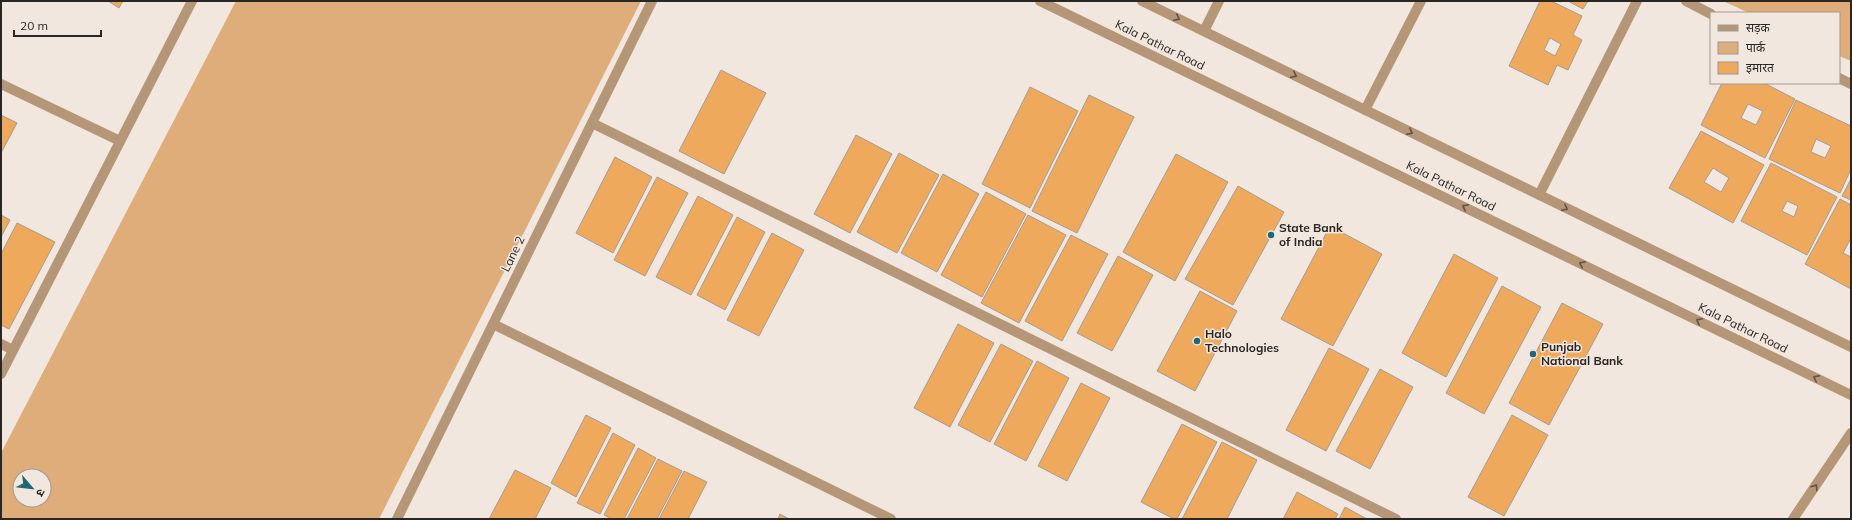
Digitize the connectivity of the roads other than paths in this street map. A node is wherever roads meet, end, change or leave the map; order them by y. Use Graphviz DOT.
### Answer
graph roads {
  1 [pos="192,1"];
  2 [pos="652,1"];
  3 [pos="1040,1"];
  4 [pos="1142,1"];
  5 [pos="1219,1"];
  6 [pos="1421,1"];
  7 [pos="1637,1"];
  8 [pos="1686,1"];
  9 [pos="1710,13"];
  10 [pos="1204,31"];
  11 [pos="1840,78"];
  12 [pos="1,84"];
  13 [pos="1851,84"];
  14 [pos="1365,110"];
  15 [pos="592,123"];
  16 [pos="120,141"];
  17 [pos="1539,195"];
  18 [pos="493,324"];
  19 [pos="1,344"];
  20 [pos="1851,347"];
  21 [pos="13,350"];
  22 [pos="1,374"];
  23 [pos="1851,395"];
  24 [pos="1851,433"];
  25 [pos="397,519"];
  26 [pos="891,519"];
  27 [pos="1396,519"];
  28 [pos="1793,519"];
  1 -- 16 [label="street"];
  2 -- 15 [label="street, Lane 2"];
  23 -- 3 [label="street, Kala Pathar Road, one-way"];
  4 -- 10 [label="street, one-way"];
  5 -- 10 [label="street"];
  6 -- 14 [label="street"];
  7 -- 17 [label="street"];
  8 -- 9 [label="street"];
  10 -- 14 [label="street, one-way"];
  11 -- 13 [label="street"];
  12 -- 16 [label="street"];
  14 -- 17 [label="street, one-way"];
  15 -- 18 [label="street, Lane 2"];
  15 -- 27 [label="street"];
  16 -- 21 [label="street"];
  17 -- 20 [label="street, one-way"];
  18 -- 25 [label="street, Lane 2"];
  18 -- 26 [label="street"];
  19 -- 21 [label="street"];
  21 -- 22 [label="street"];
  28 -- 24 [label="street, one-way"];
}
